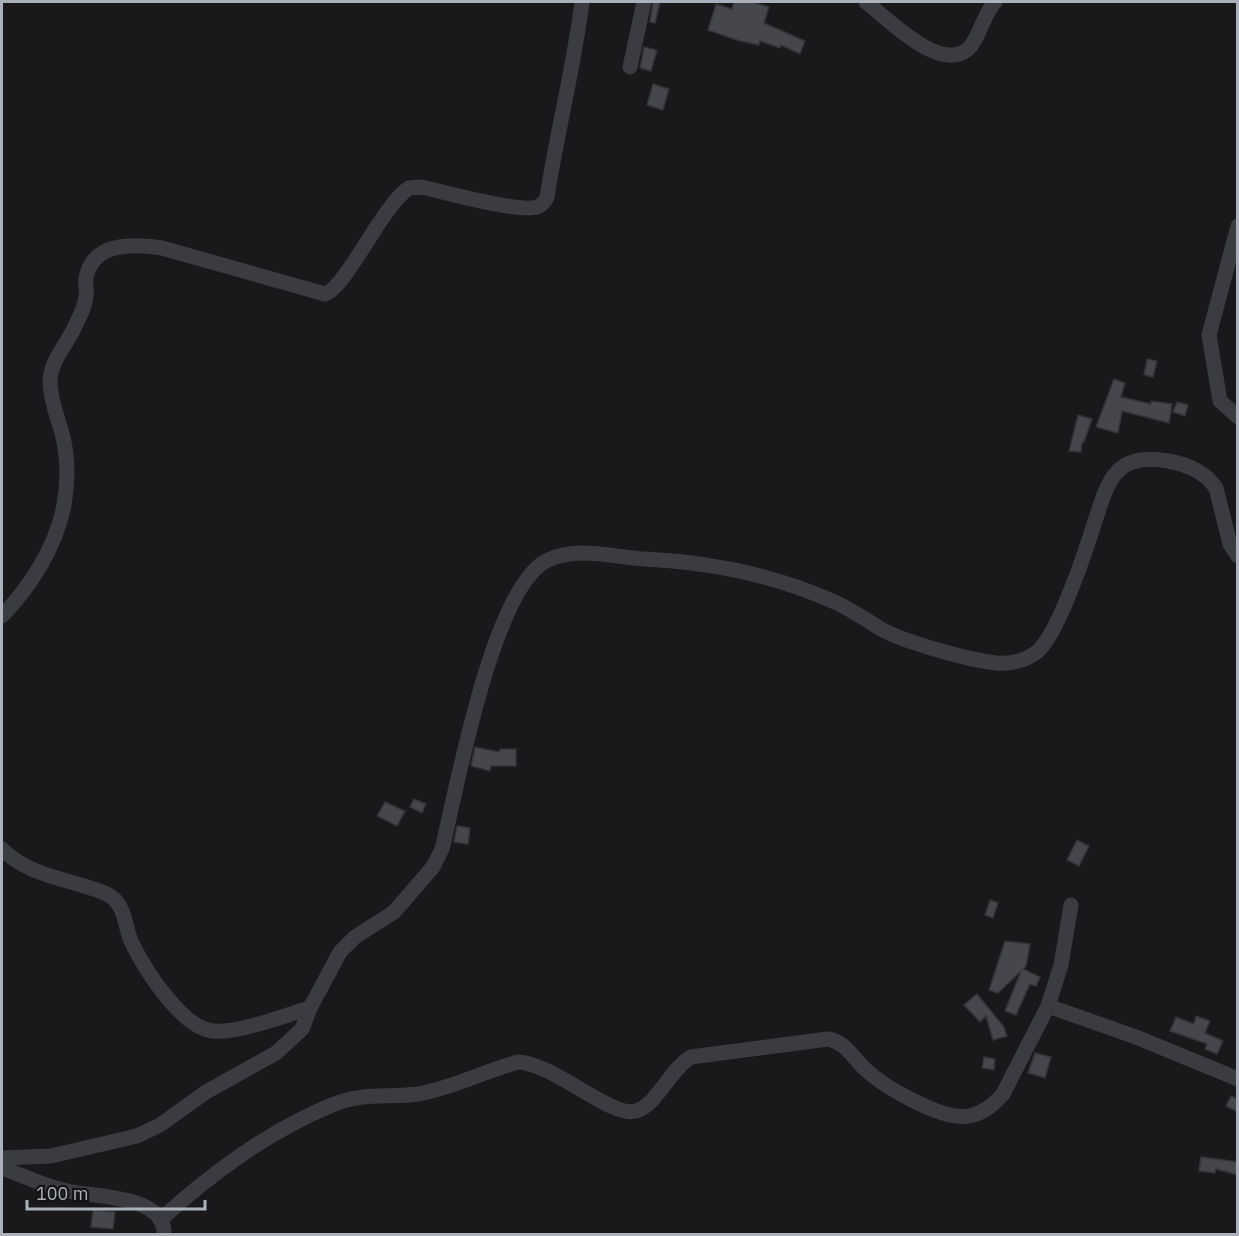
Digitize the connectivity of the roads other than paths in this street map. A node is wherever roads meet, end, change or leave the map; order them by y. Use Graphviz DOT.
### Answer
graph roads {
  1 [pos="582,2"];
  2 [pos="644,2"];
  3 [pos="866,2"];
  4 [pos="995,2"];
  5 [pos="630,68"];
  6 [pos="1238,226"];
  7 [pos="1238,417"];
  8 [pos="1238,556"];
  9 [pos="2,616"];
  10 [pos="2,849"];
  11 [pos="1071,905"];
  12 [pos="1048,1006"];
  13 [pos="310,1008"];
  14 [pos="1238,1079"];
  15 [pos="2,1158"];
  16 [pos="2,1168"];
  17 [pos="162,1227"];
  1 -- 9 [label="street"];
  2 -- 5 [label="street"];
  3 -- 4 [label="street"];
  6 -- 7 [label="street"];
  8 -- 13 [label="street"];
  10 -- 13 [label="street"];
  11 -- 12 [label="street"];
  12 -- 14 [label="street"];
  12 -- 17 [label="street"];
  13 -- 15 [label="street"];
  16 -- 17 [label="street"];
}
